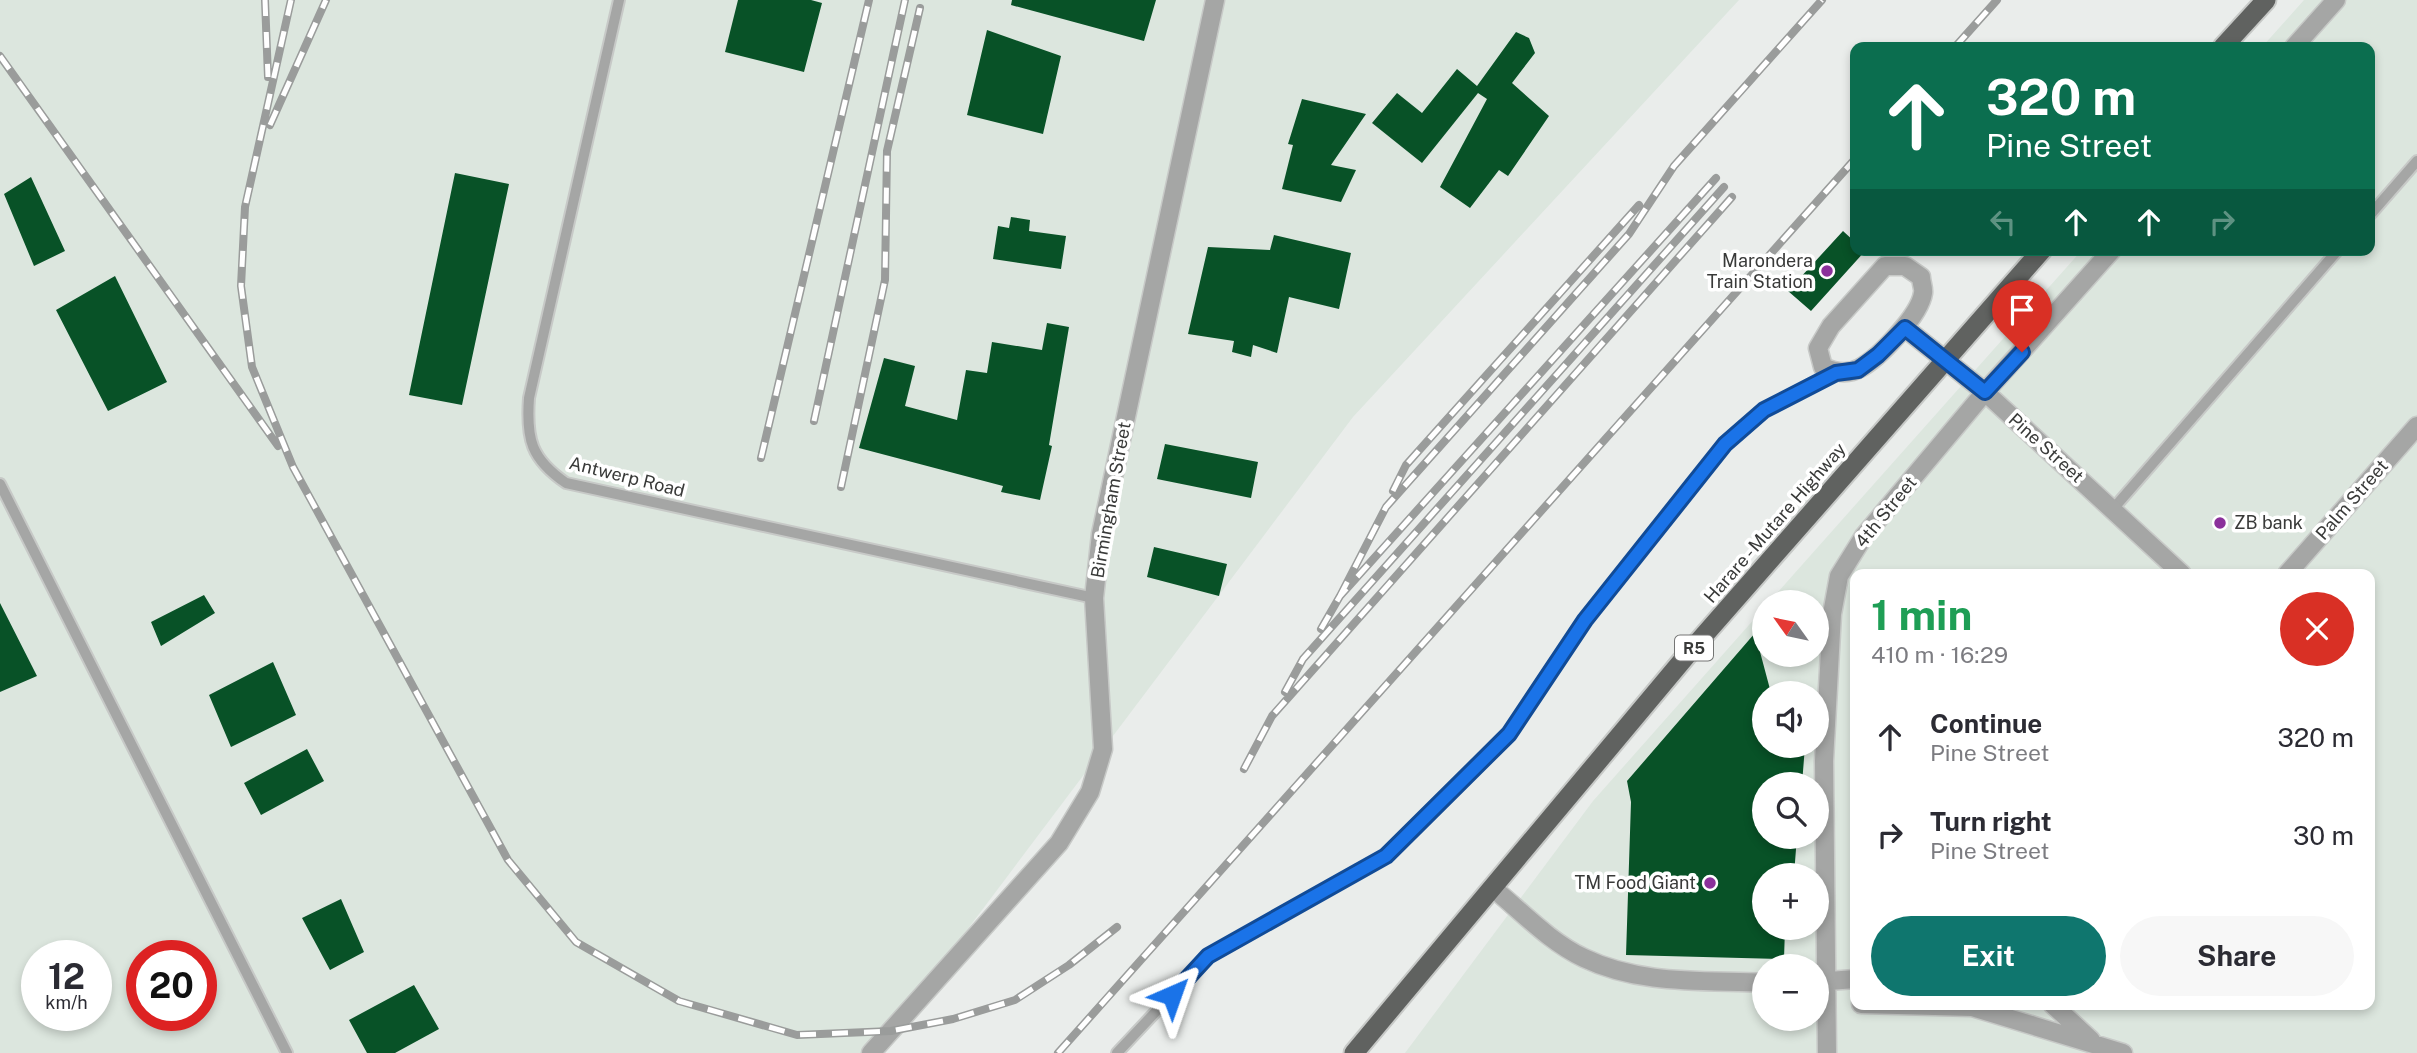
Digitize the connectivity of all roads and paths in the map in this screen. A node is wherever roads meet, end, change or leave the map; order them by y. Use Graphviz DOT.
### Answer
graph roads {
  1 [pos="619,0"];
  2 [pos="1215,0"];
  3 [pos="2266,0"];
  4 [pos="2336,0"];
  5 [pos="2228,42"];
  6 [pos="2298,42"];
  7 [pos="2417,161"];
  8 [pos="2375,209"];
  9 [pos="2037,256"];
  10 [pos="2107,256"];
  11 [pos="2333,256"];
  12 [pos="1905,328"];
  13 [pos="1947,360"];
  14 [pos="1836,373"];
  15 [pos="1985,392"];
  16 [pos="2417,426"];
  17 [pos="0,484"];
  18 [pos="2113,509"];
  19 [pos="2177,569"];
  20 [pos="2291,569"];
  21 [pos="1094,598"];
  22 [pos="1494,889"];
  23 [pos="1822,954"];
  24 [pos="1850,979"];
  25 [pos="1829,981"];
  26 [pos="1752,983"];
  27 [pos="1829,1002"];
  28 [pos="1850,1004"];
  29 [pos="1989,1010"];
  30 [pos="2059,1010"];
  31 [pos="2076,1010"];
  32 [pos="1825,1031"];
  33 [pos="2087,1036"];
  34 [pos="1363,1049"];
  35 [pos="287,1053"];
  36 [pos="871,1053"];
  37 [pos="1117,1053"];
  38 [pos="1827,1053"];
  39 [pos="2123,1053"];
  1 -- 21 [label="lane, Antwerp Road"];
  2 -- 21 [label="street, Birmingham Street"];
  3 -- 5 [label="highway"];
  4 -- 6 [label="street"];
  7 -- 8 [label="lane"];
  9 -- 13 [label="highway, Harare - Mutare Highway / R5"];
  10 -- 15 [label="street, 4th Street"];
  11 -- 18 [label="lane"];
  12 -- 13 [label="street, Pine Street"];
  12 -- 14 [label="street"];
  12 -- 14 [label="street"];
  13 -- 15 [label="street, Pine Street"];
  13 -- 22 [label="highway, Harare - Mutare Highway / R5"];
  14 -- 37 [label="lane"];
  15 -- 18 [label="street, Pine Street"];
  15 -- 23 [label="street, 4th Street"];
  16 -- 20 [label="street, Palm Street"];
  17 -- 35 [label="lane"];
  18 -- 19 [label="street, Pine Street"];
  21 -- 36 [label="street, Birmingham Street"];
  22 -- 26 [label="street"];
  22 -- 34 [label="highway, Harare - Mutare Highway / R5"];
  24 -- 25 [label="street"];
  27 -- 28 [label="street"];
  29 -- 33 [label="street"];
  30 -- 33 [label="street"];
  31 -- 33 [label="street"];
  32 -- 38 [label="street, 4th Street"];
  33 -- 39 [label="street"];
}
